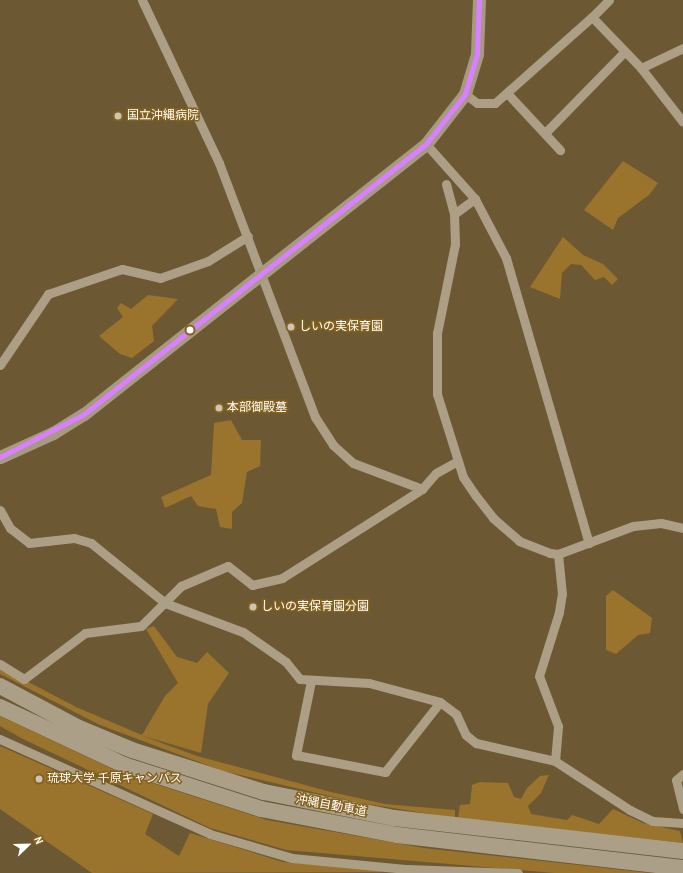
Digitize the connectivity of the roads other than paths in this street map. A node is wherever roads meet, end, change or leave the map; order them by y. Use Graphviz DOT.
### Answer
graph roads {
  1 [pos="142,0"];
  2 [pos="479,0"];
  3 [pos="609,0"];
  4 [pos="592,17"];
  5 [pos="683,48"];
  6 [pos="624,53"];
  7 [pos="640,68"];
  8 [pos="507,93"];
  9 [pos="465,94"];
  10 [pos="683,122"];
  11 [pos="546,132"];
  12 [pos="426,144"];
  13 [pos="560,150"];
  14 [pos="446,184"];
  15 [pos="475,199"];
  16 [pos="454,214"];
  17 [pos="248,236"];
  18 [pos="262,276"];
  19 [pos="0,365"];
  20 [pos="0,457"];
  21 [pos="458,461"];
  22 [pos="422,489"];
  23 [pos="0,510"];
  24 [pos="683,528"];
  25 [pos="589,543"];
  26 [pos="558,554"];
  27 [pos="166,603"];
  28 [pos="0,664"];
  29 [pos="311,681"];
  30 [pos="0,686"];
  31 [pos="440,702"];
  32 [pos="0,706"];
  33 [pos="0,739"];
  34 [pos="555,761"];
  35 [pos="683,774"];
  36 [pos="683,809"];
  37 [pos="683,823"];
  38 [pos="683,851"];
  39 [pos="683,868"];
  40 [pos="518,873"];
  1 -- 17 [label="street"];
  2 -- 9 [label="main road"];
  3 -- 4 [label="street"];
  4 -- 6 [label="street"];
  4 -- 8 [label="street"];
  5 -- 7 [label="street"];
  6 -- 7 [label="street"];
  6 -- 11 [label="street"];
  7 -- 10 [label="street"];
  8 -- 9 [label="street"];
  8 -- 11 [label="street"];
  9 -- 12 [label="main road"];
  11 -- 13 [label="street"];
  12 -- 15 [label="street"];
  12 -- 18 [label="main road"];
  14 -- 16 [label="street"];
  15 -- 16 [label="street"];
  15 -- 25 [label="street"];
  16 -- 21 [label="street"];
  17 -- 18 [label="street"];
  17 -- 19 [label="street"];
  18 -- 20 [label="main road"];
  18 -- 22 [label="street"];
  21 -- 22 [label="street"];
  21 -- 26 [label="street"];
  22 -- 27 [label="street"];
  23 -- 27 [label="street"];
  24 -- 25 [label="street"];
  25 -- 26 [label="street"];
  26 -- 34 [label="street"];
  27 -- 28 [label="street"];
  27 -- 29 [label="street"];
  29 -- 31 [label="street"];
  29 -- 31 [label="street"];
  30 -- 38 [label="highway, 沖縄自動車道"];
  31 -- 34 [label="street"];
  32 -- 39 [label="highway, 沖縄自動車道"];
  33 -- 40 [label="street"];
  34 -- 37 [label="street"];
  35 -- 36 [label="street"];
}
